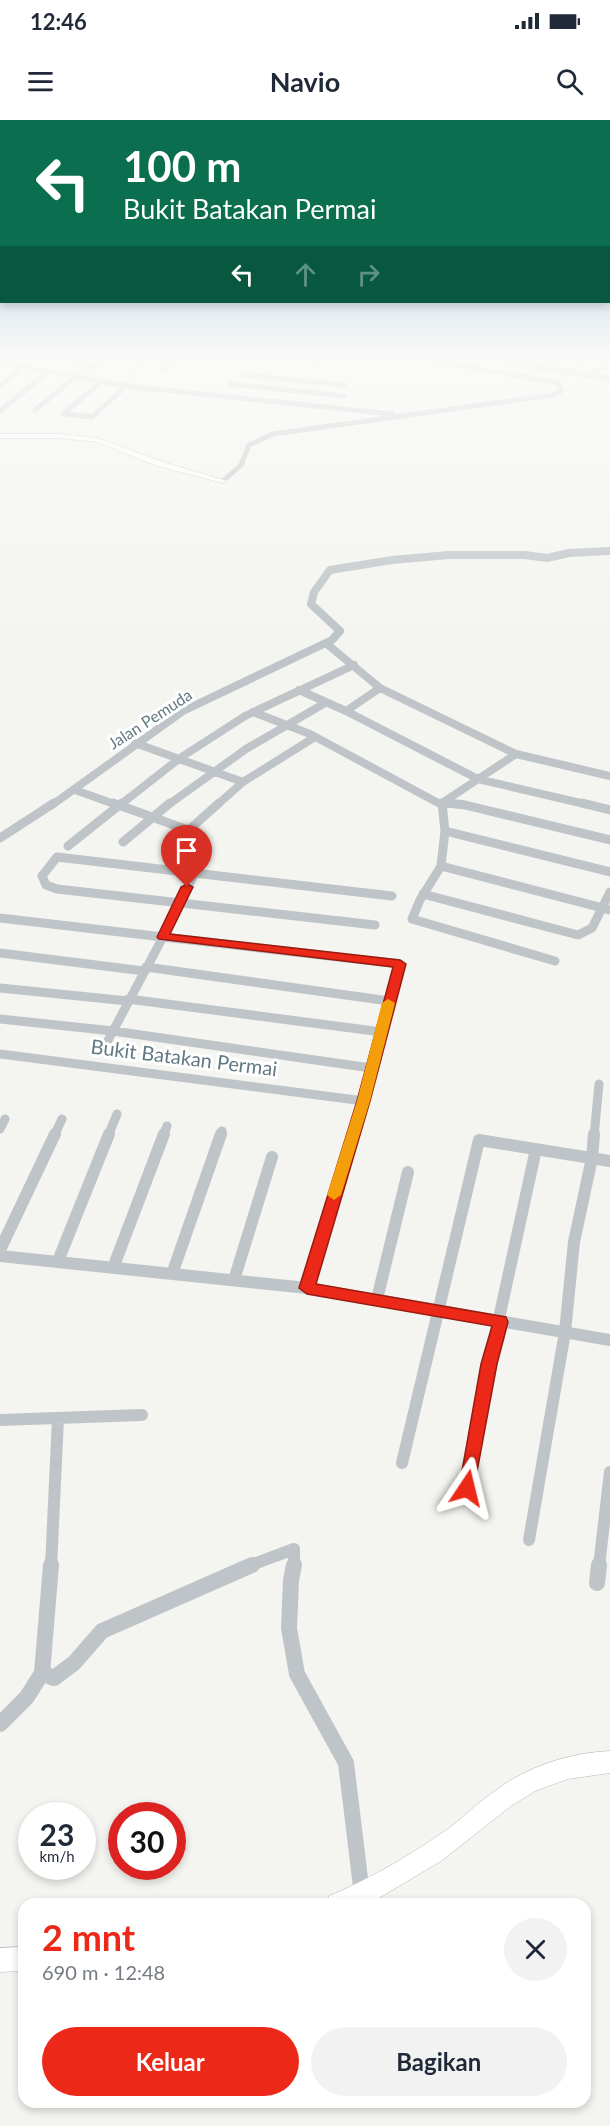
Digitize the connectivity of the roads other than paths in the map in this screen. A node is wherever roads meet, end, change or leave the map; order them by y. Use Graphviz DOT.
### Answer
graph roads {
  1 [pos="120,449"];
  2 [pos="248,449"];
  3 [pos="223,481"];
  4 [pos="610,551"];
  5 [pos="327,644"];
  6 [pos="354,665"];
  7 [pos="380,688"];
  8 [pos="298,690"];
  9 [pos="325,703"];
  10 [pos="346,711"];
  11 [pos="253,712"];
  12 [pos="285,724"];
  13 [pos="315,736"];
  14 [pos="135,742"];
  15 [pos="516,754"];
  16 [pos="180,758"];
  17 [pos="212,770"];
  18 [pos="610,776"];
  19 [pos="478,779"];
  20 [pos="243,782"];
  21 [pos="75,790"];
  22 [pos="442,803"];
  23 [pos="119,805"];
  24 [pos="610,810"];
  25 [pos="152,817"];
  26 [pos="189,830"];
  27 [pos="445,831"];
  28 [pos="0,838"];
  29 [pos="610,840"];
  30 [pos="123,842"];
  31 [pos="172,845"];
  32 [pos="68,846"];
  33 [pos="441,866"];
  34 [pos="195,872"];
  35 [pos="610,872"];
  36 [pos="610,892"];
  37 [pos="423,894"];
  38 [pos="392,896"];
  39 [pos="180,902"];
  40 [pos="605,909"];
  41 [pos="0,918"];
  42 [pos="375,924"];
  43 [pos="163,937"];
  44 [pos="4,954"];
  45 [pos="555,961"];
  46 [pos="145,969"];
  47 [pos="0,988"];
  48 [pos="128,1000"];
  49 [pos="389,1001"];
  50 [pos="0,1019"];
  51 [pos="113,1031"];
  52 [pos="382,1032"];
  53 [pos="104,1048"];
  54 [pos="0,1054"];
  55 [pos="372,1068"];
  56 [pos="599,1084"];
  57 [pos="364,1101"];
  58 [pos="117,1114"];
  59 [pos="62,1119"];
  60 [pos="167,1126"];
  61 [pos="222,1131"];
  62 [pos="536,1149"];
  63 [pos="272,1157"];
  64 [pos="592,1158"];
  65 [pos="610,1161"];
  66 [pos="408,1172"];
  67 [pos="0,1250"];
  68 [pos="0,1256"];
  69 [pos="58,1261"];
  70 [pos="113,1268"];
  71 [pos="172,1274"];
  72 [pos="234,1280"];
  73 [pos="307,1288"];
  74 [pos="377,1299"];
  75 [pos="438,1312"];
  76 [pos="501,1322"];
  77 [pos="565,1332"];
  78 [pos="610,1340"];
  79 [pos="142,1415"];
  80 [pos="58,1419"];
  81 [pos="0,1420"];
  82 [pos="402,1463"];
  83 [pos="610,1472"];
  84 [pos="467,1488"];
  85 [pos="529,1540"];
  86 [pos="597,1583"];
  87 [pos="42,1673"];
  88 [pos="0,1724"];
  89 [pos="610,1762"];
  90 [pos="362,1896"];
  91 [pos="356,1898"];
  92 [pos="18,1959"];
  93 [pos="0,1960"];
  1 -- 3 [label="street"];
  2 -- 3 [label="street"];
  4 -- 5 [label="street"];
  5 -- 6 [label="street"];
  5 -- 14 [label="street, Jalan Pemuda"];
  6 -- 7 [label="street"];
  6 -- 8 [label="street"];
  7 -- 10 [label="street"];
  7 -- 15 [label="street"];
  8 -- 9 [label="street"];
  8 -- 11 [label="street"];
  9 -- 10 [label="street"];
  9 -- 12 [label="street"];
  10 -- 19 [label="street"];
  11 -- 12 [label="street"];
  11 -- 16 [label="street"];
  12 -- 13 [label="street"];
  12 -- 17 [label="street"];
  13 -- 20 [label="street"];
  13 -- 22 [label="street"];
  14 -- 16 [label="street"];
  14 -- 21 [label="street, Jalan Pemuda"];
  15 -- 18 [label="street"];
  15 -- 19 [label="street"];
  16 -- 17 [label="street"];
  16 -- 23 [label="street"];
  17 -- 20 [label="street"];
  17 -- 25 [label="street"];
  19 -- 22 [label="street"];
  19 -- 24 [label="street"];
  20 -- 26 [label="street"];
  21 -- 23 [label="street"];
  21 -- 28 [label="street, Jalan Pemuda"];
  22 -- 27 [label="street"];
  22 -- 29 [label="street"];
  23 -- 25 [label="street"];
  23 -- 32 [label="street"];
  25 -- 26 [label="street"];
  25 -- 30 [label="street"];
  26 -- 31 [label="street"];
  27 -- 33 [label="street"];
  27 -- 35 [label="street"];
  33 -- 37 [label="street"];
  33 -- 40 [label="street"];
  34 -- 38 [label="street"];
  34 -- 39 [label="street, Bukit Batakan Permai"];
  34 -- 39 [label="street"];
  36 -- 40 [label="street"];
  37 -- 40 [label="street"];
  37 -- 45 [label="street"];
  39 -- 42 [label="street"];
  39 -- 43 [label="street, Bukit Batakan Permai"];
  41 -- 43 [label="street"];
  43 -- 46 [label="street, Bukit Batakan Permai"];
  43 -- 49 [label="street"];
  44 -- 46 [label="street"];
  46 -- 48 [label="street, Bukit Batakan Permai"];
  46 -- 49 [label="street"];
  47 -- 48 [label="street"];
  48 -- 51 [label="street, Bukit Batakan Permai"];
  48 -- 52 [label="street"];
  49 -- 52 [label="street"];
  50 -- 51 [label="street, Bukit Batakan Permai"];
  51 -- 53 [label="street"];
  51 -- 55 [label="street, Bukit Batakan Permai"];
  52 -- 55 [label="street"];
  54 -- 57 [label="street, Bukit Batakan Permai"];
  55 -- 57 [label="street"];
  56 -- 64 [label="street"];
  57 -- 73 [label="street"];
  58 -- 69 [label="street"];
  59 -- 67 [label="street"];
  60 -- 70 [label="street"];
  61 -- 71 [label="street"];
  62 -- 64 [label="street"];
  62 -- 75 [label="street"];
  62 -- 76 [label="street"];
  63 -- 72 [label="street"];
  64 -- 65 [label="street"];
  64 -- 77 [label="street"];
  66 -- 74 [label="street"];
  68 -- 69 [label="street"];
  69 -- 70 [label="street"];
  70 -- 71 [label="street"];
  71 -- 72 [label="street"];
  72 -- 73 [label="street"];
  73 -- 74 [label="street"];
  74 -- 75 [label="street"];
  75 -- 76 [label="street"];
  75 -- 82 [label="street"];
  76 -- 77 [label="street"];
  76 -- 84 [label="street"];
  77 -- 78 [label="street"];
  77 -- 85 [label="street"];
  79 -- 80 [label="street"];
  80 -- 81 [label="street"];
  80 -- 87 [label="street"];
  83 -- 86 [label="street"];
  87 -- 88 [label="street"];
  87 -- 90 [label="street"];
  89 -- 90 [label="street"];
  90 -- 91 [label="street"];
  92 -- 93 [label="street"];
}
